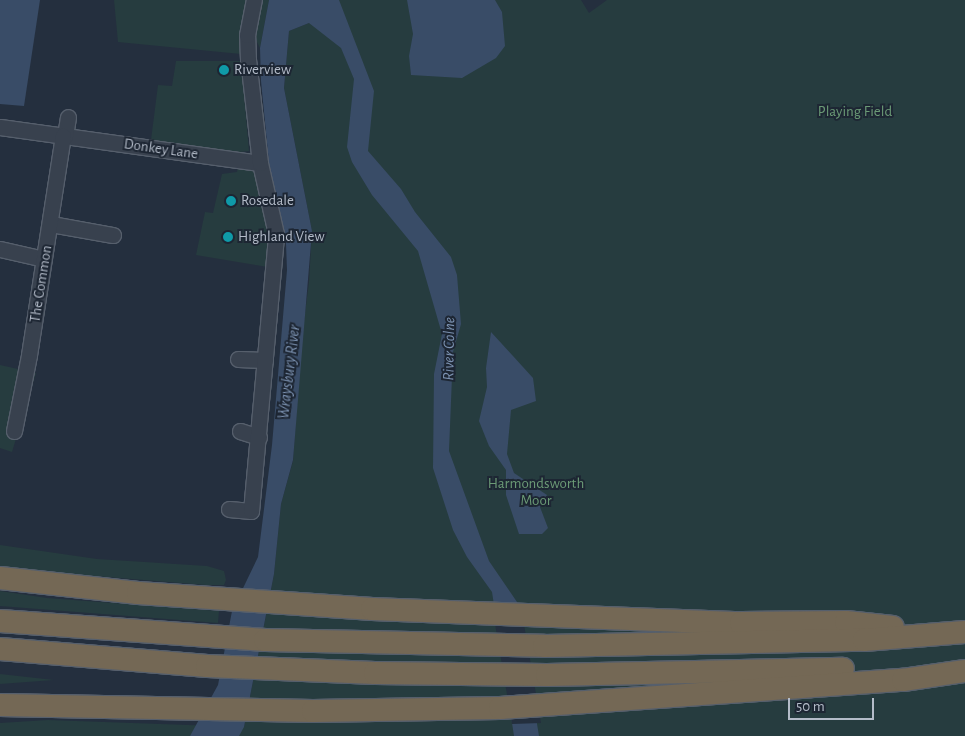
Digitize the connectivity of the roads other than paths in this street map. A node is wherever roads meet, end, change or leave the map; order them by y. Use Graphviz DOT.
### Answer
graph roads {
  1 [pos="254,0"];
  2 [pos="68,117"];
  3 [pos="0,127"];
  4 [pos="64,136"];
  5 [pos="260,163"];
  6 [pos="51,224"];
  7 [pos="113,235"];
  8 [pos="0,250"];
  9 [pos="44,259"];
  10 [pos="238,359"];
  11 [pos="265,360"];
  12 [pos="14,431"];
  13 [pos="240,431"];
  14 [pos="259,437"];
  15 [pos="229,508"];
  16 [pos="0,578"];
  17 [pos="0,621"];
  18 [pos="959,632"];
  19 [pos="0,649"];
  20 [pos="965,667"];
  21 [pos="965,671"];
  22 [pos="0,705"];
  1 -- 5 [label="street"];
  2 -- 4 [label="street, The Common"];
  3 -- 4 [label="street, Donkey Lane"];
  4 -- 5 [label="street, Donkey Lane"];
  4 -- 6 [label="street, The Common"];
  5 -- 11 [label="street"];
  6 -- 7 [label="street"];
  6 -- 9 [label="street, The Common"];
  8 -- 9 [label="street"];
  9 -- 12 [label="street, The Common"];
  10 -- 11 [label="street"];
  11 -- 14 [label="street"];
  13 -- 14 [label="street"];
  14 -- 15 [label="street"];
  16 -- 18 [label="highway"];
  17 -- 18 [label="highway"];
  19 -- 20 [label="highway"];
  21 -- 22 [label="highway"];
}
